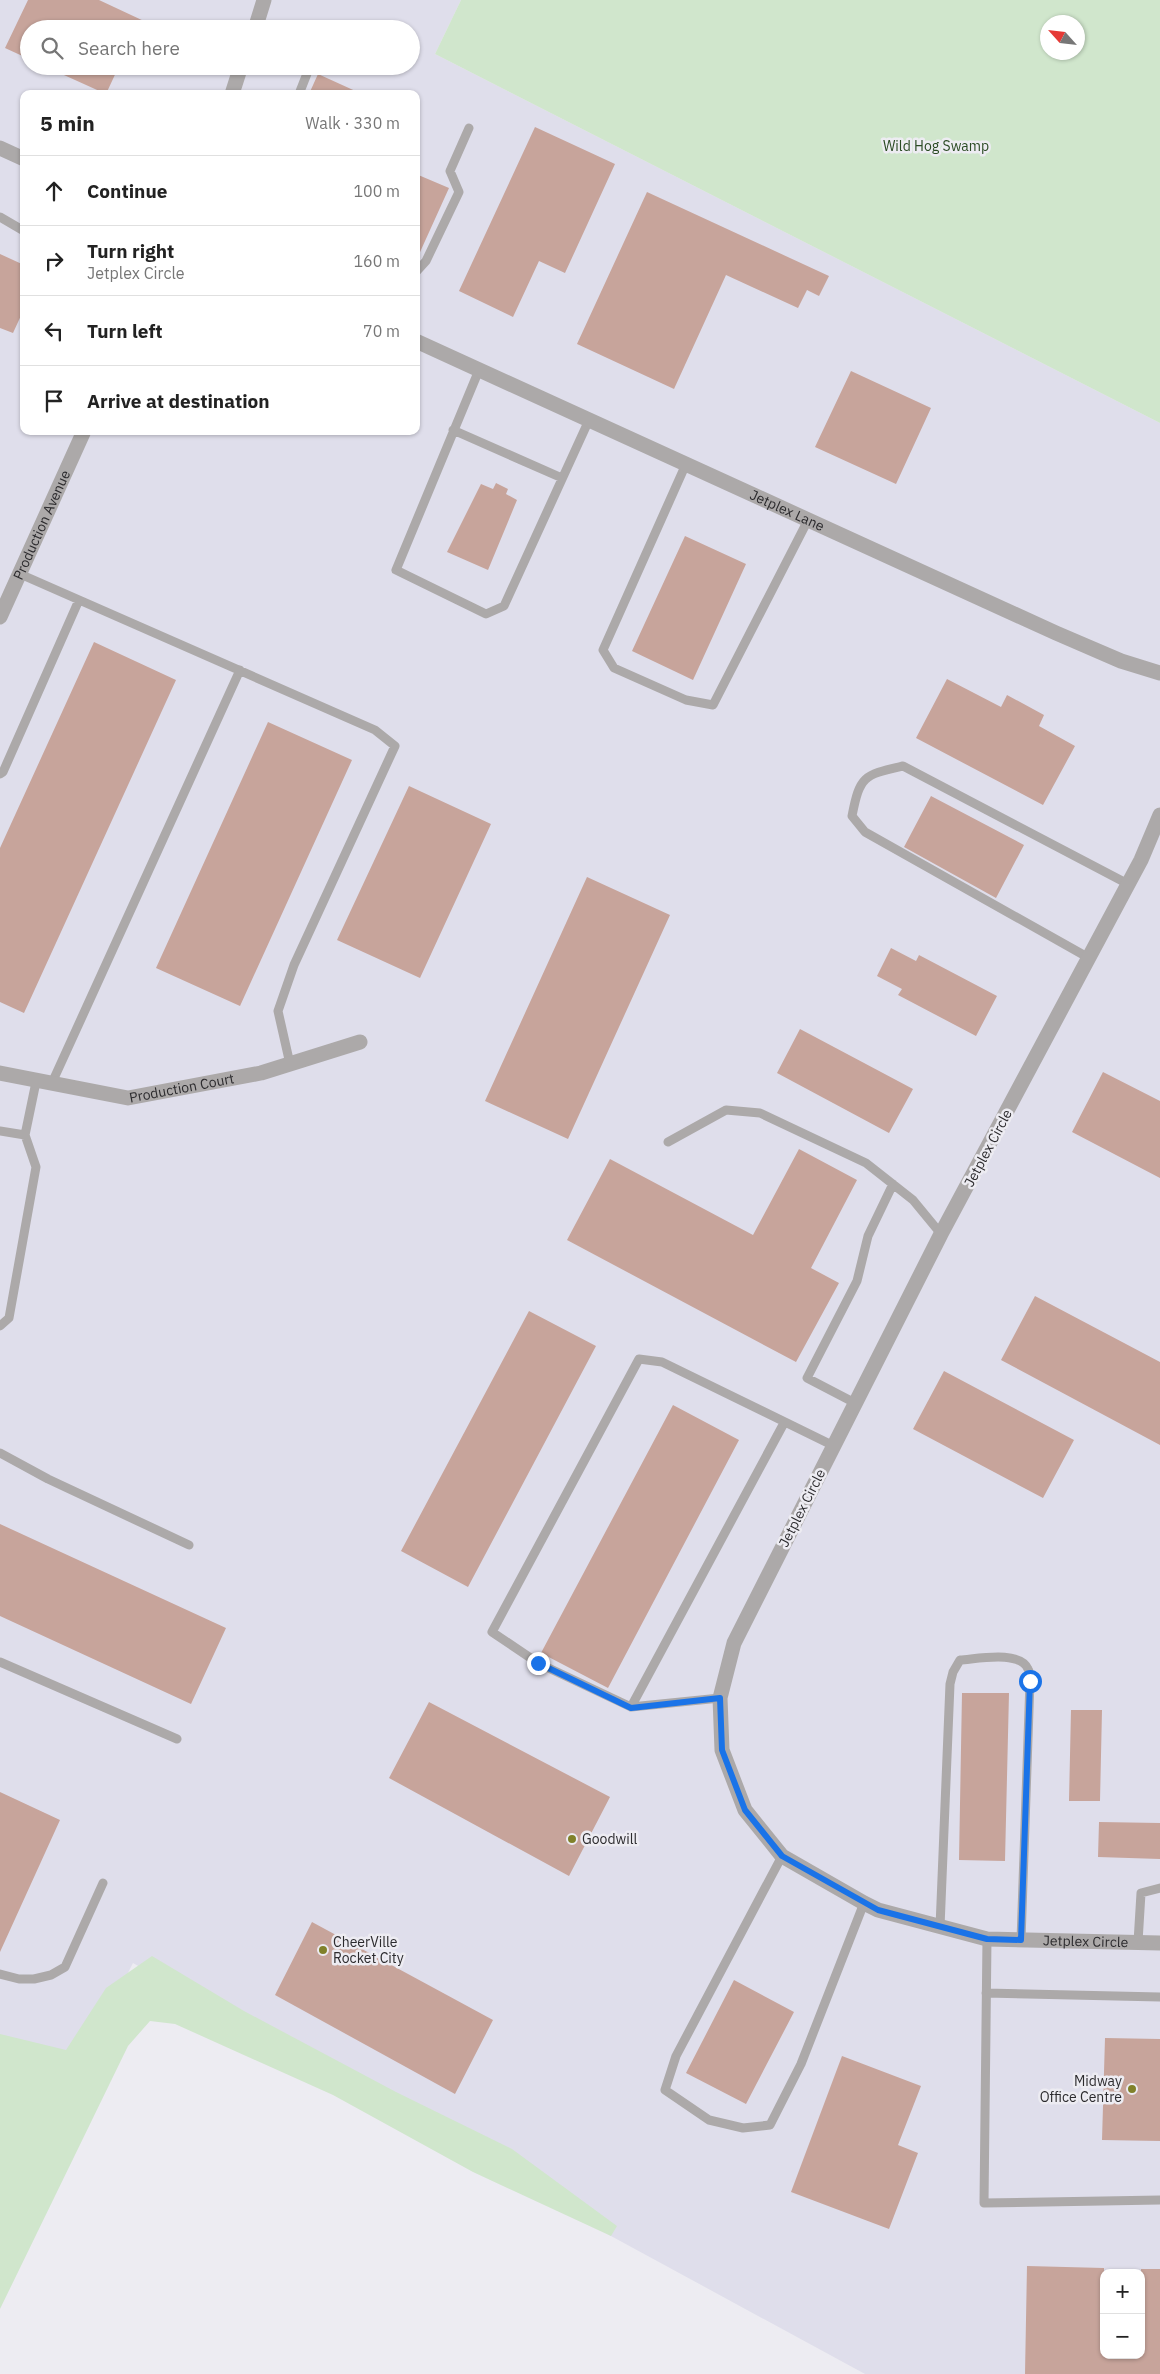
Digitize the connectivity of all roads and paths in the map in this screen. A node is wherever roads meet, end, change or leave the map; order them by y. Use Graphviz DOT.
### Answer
graph roads {
  1 [pos="264,0"];
  2 [pos="257,20"];
  3 [pos="238,75"];
  4 [pos="306,75"];
  5 [pos="233,90"];
  6 [pos="301,90"];
  7 [pos="469,128"];
  8 [pos="0,148"];
  9 [pos="20,157"];
  10 [pos="0,217"];
  11 [pos="20,229"];
  12 [pos="420,268"];
  13 [pos="420,343"];
  14 [pos="479,370"];
  15 [pos="589,420"];
  16 [pos="453,430"];
  17 [pos="82,435"];
  18 [pos="686,464"];
  19 [pos="562,478"];
  20 [pos="808,520"];
  21 [pos="20,574"];
  22 [pos="79,600"];
  23 [pos="0,617"];
  24 [pos="240,670"];
  25 [pos="1160,673"];
  26 [pos="0,774"];
  27 [pos="1160,815"];
  28 [pos="1128,884"];
  29 [pos="1089,958"];
  30 [pos="360,1042"];
  31 [pos="290,1064"];
  32 [pos="0,1073"];
  33 [pos="36,1082"];
  34 [pos="51,1084"];
  35 [pos="0,1131"];
  36 [pos="24,1136"];
  37 [pos="668,1142"];
  38 [pos="893,1184"];
  39 [pos="941,1234"];
  40 [pos="0,1326"];
  41 [pos="855,1404"];
  42 [pos="784,1423"];
  43 [pos="834,1446"];
  44 [pos="0,1453"];
  45 [pos="189,1545"];
  46 [pos="0,1662"];
  47 [pos="720,1698"];
  48 [pos="631,1708"];
  49 [pos="177,1739"];
  50 [pos="782,1856"];
  51 [pos="103,1883"];
  52 [pos="1160,1888"];
  53 [pos="864,1903"];
  54 [pos="940,1926"];
  55 [pos="987,1939"];
  56 [pos="1021,1940"];
  57 [pos="1138,1942"];
  58 [pos="1160,1942"];
  59 [pos="0,1974"];
  60 [pos="986,1993"];
  61 [pos="1160,1997"];
  62 [pos="1160,2200"];
  1 -- 2 [label="street"];
  3 -- 5 [label="street"];
  4 -- 6 [label="lane"];
  7 -- 12 [label="lane"];
  8 -- 9 [label="street"];
  10 -- 11 [label="lane"];
  13 -- 14 [label="street, Jetplex Lane"];
  14 -- 15 [label="street, Jetplex Lane"];
  14 -- 16 [label="lane"];
  15 -- 18 [label="street, Jetplex Lane"];
  15 -- 19 [label="lane"];
  16 -- 19 [label="lane"];
  16 -- 19 [label="lane"];
  17 -- 21 [label="street, Production Avenue"];
  18 -- 20 [label="street, Jetplex Lane"];
  18 -- 20 [label="lane"];
  20 -- 25 [label="street, Jetplex Lane"];
  21 -- 22 [label="lane"];
  21 -- 23 [label="street, Production Avenue"];
  22 -- 24 [label="lane"];
  22 -- 26 [label="lane"];
  24 -- 31 [label="lane"];
  24 -- 34 [label="lane"];
  27 -- 28 [label="street, Jetplex Circle"];
  28 -- 29 [label="street, Jetplex Circle"];
  28 -- 29 [label="lane"];
  29 -- 39 [label="street, Jetplex Circle"];
  30 -- 31 [label="street, Production Court"];
  31 -- 34 [label="street, Production Court"];
  32 -- 33 [label="street, Production Court"];
  33 -- 34 [label="street, Production Court"];
  33 -- 36 [label="lane"];
  35 -- 36 [label="lane"];
  36 -- 40 [label="lane"];
  37 -- 38 [label="lane"];
  38 -- 39 [label="lane"];
  38 -- 41 [label="lane"];
  39 -- 41 [label="street, Jetplex Circle"];
  41 -- 43 [label="street, Jetplex Circle"];
  42 -- 43 [label="lane"];
  42 -- 48 [label="lane"];
  42 -- 48 [label="lane"];
  43 -- 47 [label="street, Jetplex Circle"];
  44 -- 45 [label="lane"];
  46 -- 49 [label="lane"];
  47 -- 48 [label="lane"];
  47 -- 50 [label="street, Jetplex Circle"];
  50 -- 53 [label="street, Jetplex Circle"];
  50 -- 53 [label="lane"];
  51 -- 59 [label="lane"];
  52 -- 57 [label="lane"];
  53 -- 54 [label="street, Jetplex Circle"];
  54 -- 55 [label="street, Jetplex Circle"];
  54 -- 56 [label="lane"];
  55 -- 56 [label="street, Jetplex Circle"];
  55 -- 60 [label="lane"];
  56 -- 57 [label="street, Jetplex Circle"];
  57 -- 58 [label="street, Jetplex Circle"];
  60 -- 61 [label="lane"];
  60 -- 62 [label="lane"];
}
